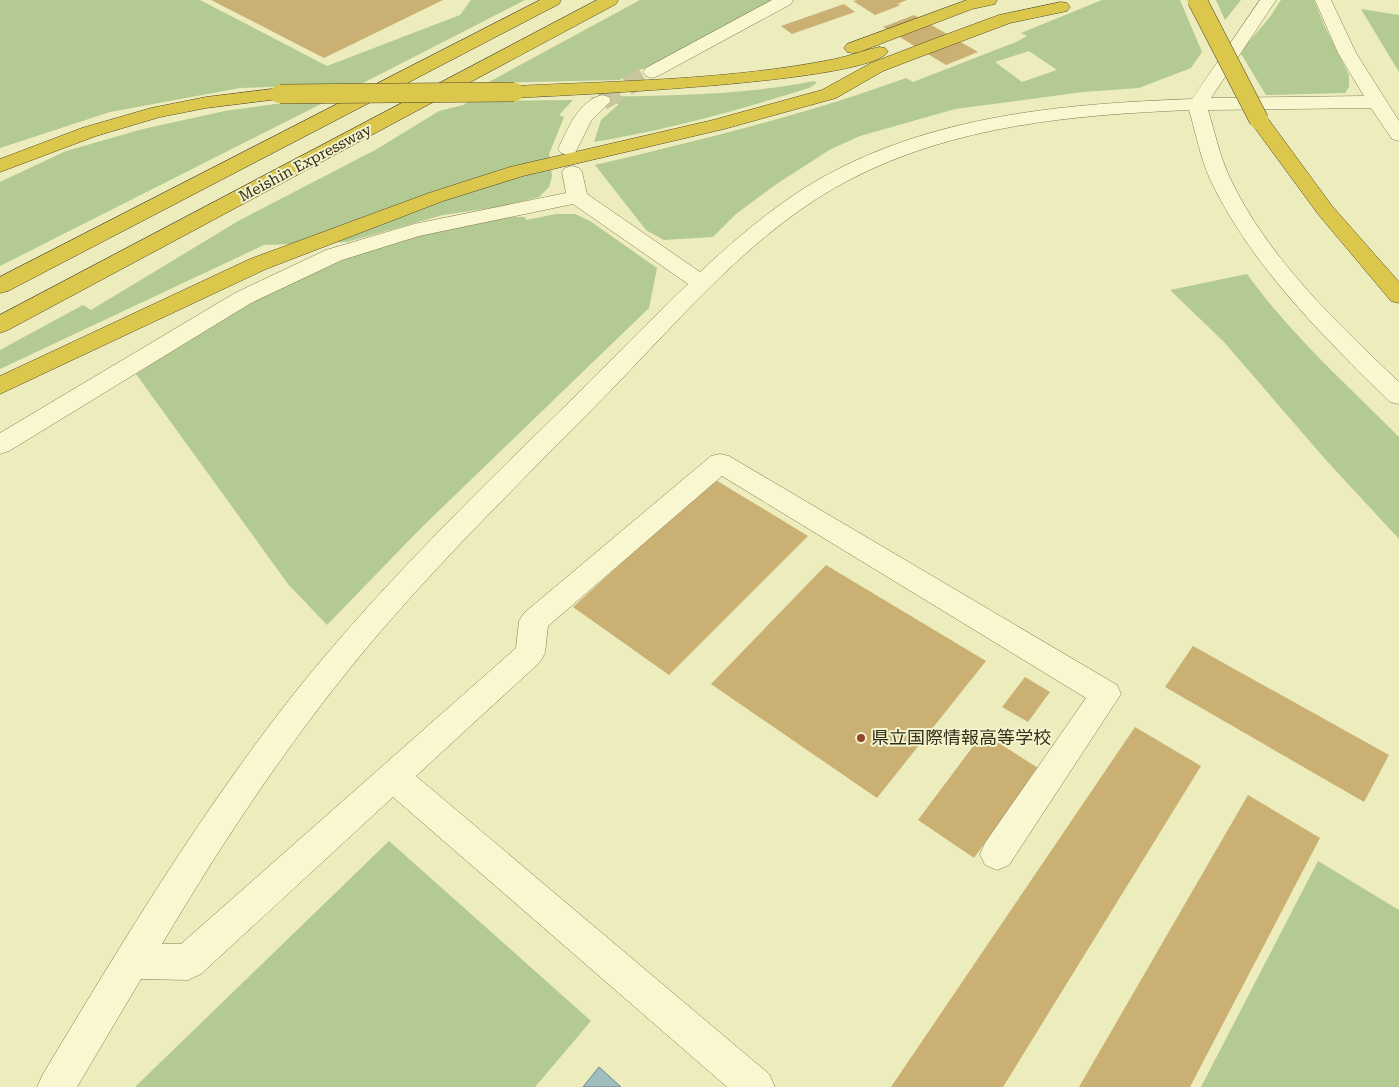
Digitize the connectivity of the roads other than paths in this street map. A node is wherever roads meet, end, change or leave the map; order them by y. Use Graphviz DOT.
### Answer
graph roads {
  1 [pos="553,0"];
  2 [pos="610,0"];
  3 [pos="785,0"];
  4 [pos="989,0"];
  5 [pos="1006,0"];
  6 [pos="1197,0"];
  7 [pos="1268,0"];
  8 [pos="1323,0"];
  9 [pos="1068,5"];
  10 [pos="652,72"];
  11 [pos="785,72"];
  12 [pos="602,101"];
  13 [pos="1376,102"];
  14 [pos="1196,105"];
  15 [pos="1399,136"];
  16 [pos="568,149"];
  17 [pos="0,166"];
  18 [pos="572,172"];
  19 [pos="577,197"];
  20 [pos="702,284"];
  21 [pos="0,286"];
  22 [pos="1399,296"];
  23 [pos="0,325"];
  24 [pos="0,386"];
  25 [pos="1399,396"];
  26 [pos="0,445"];
  27 [pos="393,777"];
  28 [pos="997,854"];
  29 [pos="131,961"];
  30 [pos="56,1087"];
  31 [pos="756,1087"];
  1 -- 21 [label="highway, Meishin Expressway"];
  2 -- 23 [label="highway, Meishin Expressway"];
  3 -- 10 [label="street"];
  4 -- 11 [label="highway"];
  5 -- 11 [label="highway"];
  6 -- 22 [label="highway, bridge"];
  7 -- 14 [label="street"];
  8 -- 13 [label="street"];
  9 -- 24 [label="highway"];
  11 -- 17 [label="highway, bridge"];
  12 -- 16 [label="street"];
  13 -- 14 [label="street"];
  13 -- 15 [label="street"];
  14 -- 20 [label="street"];
  14 -- 25 [label="street"];
  18 -- 19 [label="street"];
  19 -- 20 [label="street"];
  19 -- 26 [label="street"];
  20 -- 29 [label="street"];
  27 -- 28 [label="street"];
  27 -- 29 [label="street"];
  27 -- 31 [label="street"];
  29 -- 30 [label="street"];
}
